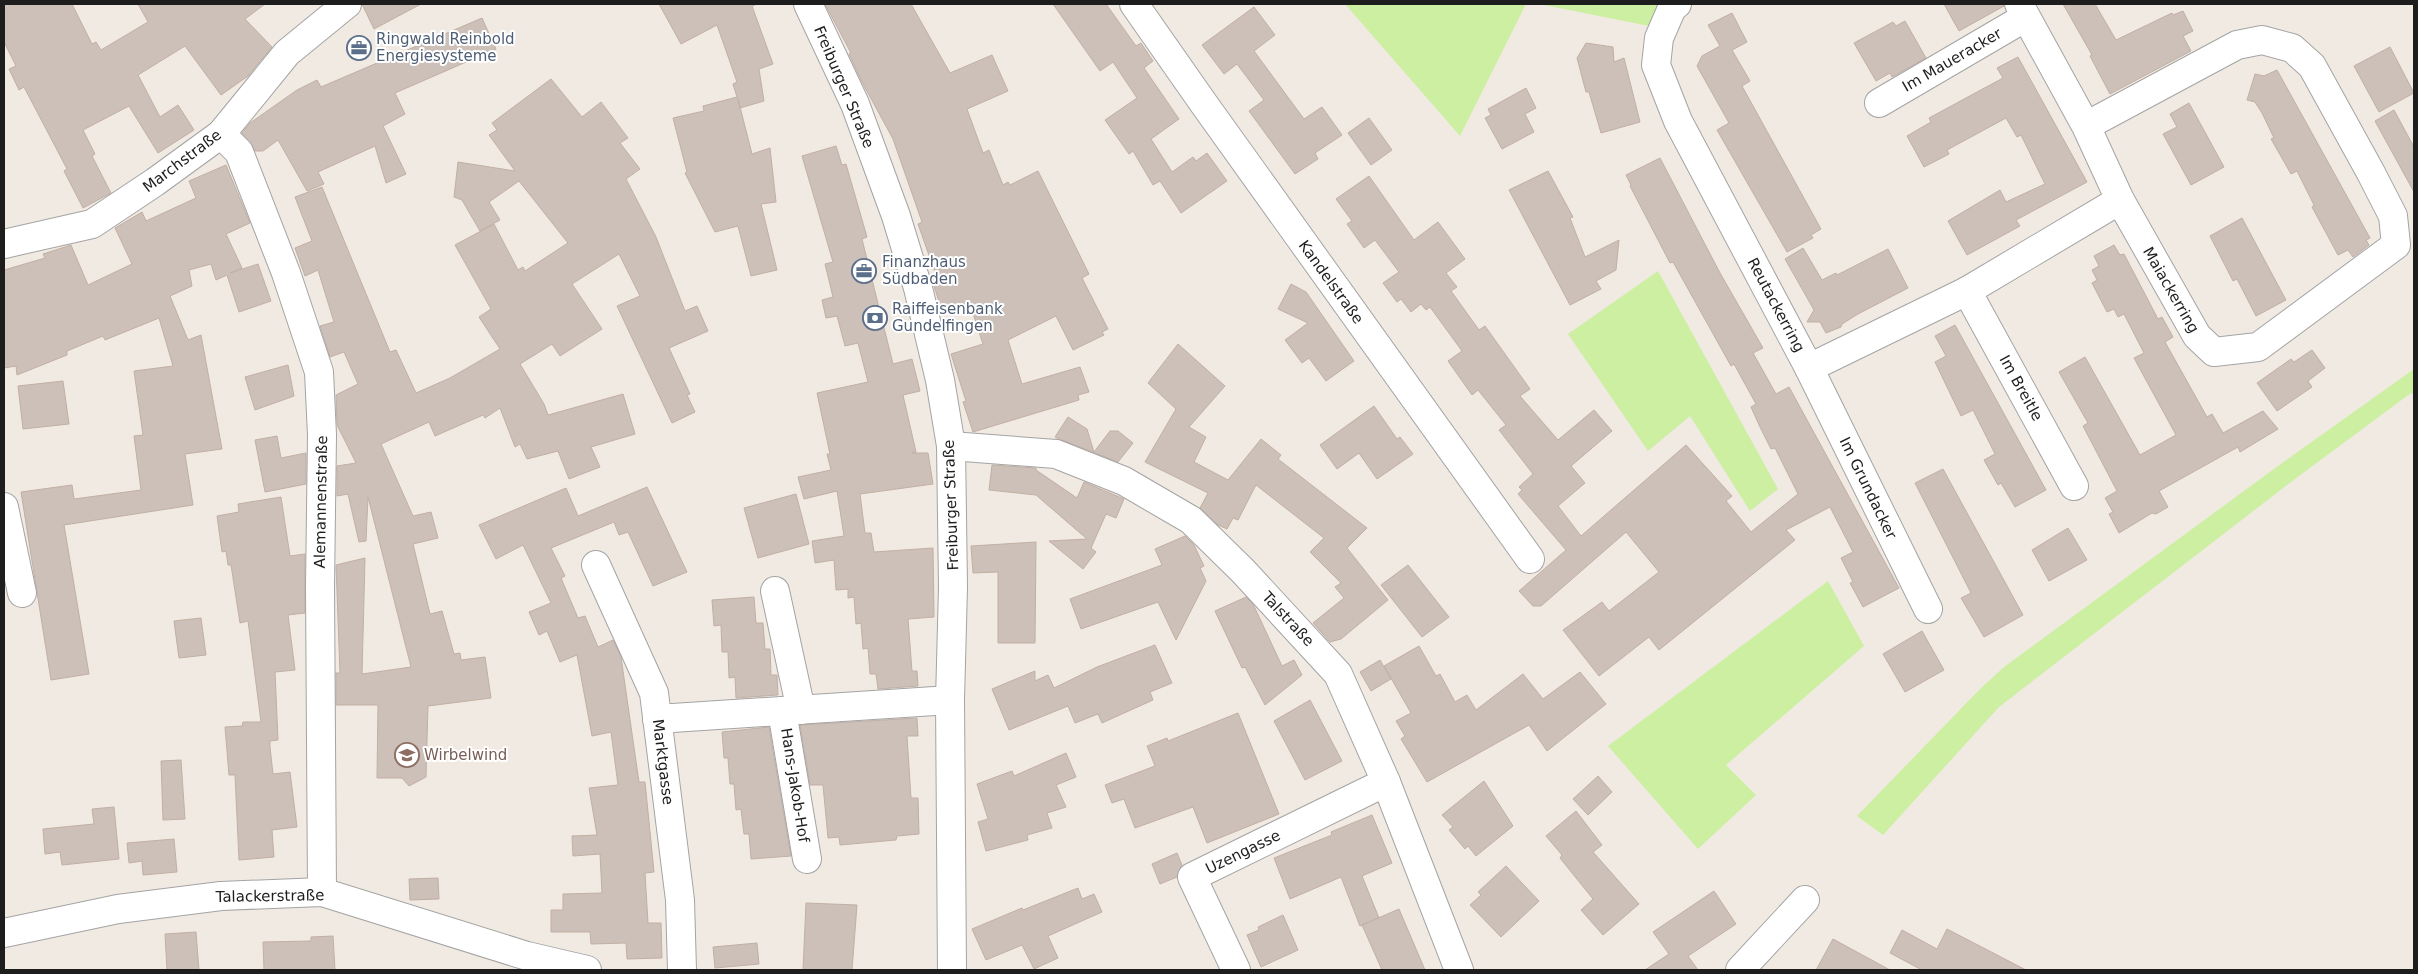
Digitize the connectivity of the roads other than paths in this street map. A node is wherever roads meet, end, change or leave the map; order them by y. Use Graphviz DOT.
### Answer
graph roads {
  1 [pos="346,4"];
  2 [pos="808,4"];
  3 [pos="1134,4"];
  4 [pos="1676,4"];
  5 [pos="2022,10"];
  6 [pos="1879,103"];
  7 [pos="2086,126"];
  8 [pos="221,134"];
  9 [pos="2120,200"];
  10 [pos="2404,230"];
  11 [pos="5,236"];
  12 [pos="1967,291"];
  13 [pos="1809,368"];
  14 [pos="951,446"];
  15 [pos="2074,486"];
  16 [pos="4,507"];
  17 [pos="1530,558"];
  18 [pos="596,565"];
  19 [pos="775,591"];
  20 [pos="22,592"];
  21 [pos="1928,609"];
  22 [pos="950,700"];
  23 [pos="792,710"];
  24 [pos="657,719"];
  25 [pos="1386,782"];
  26 [pos="807,859"];
  27 [pos="322,892"];
  28 [pos="1805,900"];
  29 [pos="4,927"];
  30 [pos="588,970"];
  31 [pos="682,970"];
  32 [pos="952,970"];
  33 [pos="1236,970"];
  34 [pos="1459,970"];
  35 [pos="1740,970"];
  1 -- 8 [label="street, Marchstraße"];
  2 -- 14 [label="street, Freiburger Straße"];
  3 -- 17 [label="street, Kandelstraße"];
  4 -- 13 [label="street, Reutackerring"];
  5 -- 6 [label="street, Im Maueracker"];
  5 -- 7 [label="street, Maiackerring"];
  7 -- 9 [label="street, Maiackerring"];
  7 -- 10 [label="street, Maiackerring"];
  8 -- 11 [label="street, Marchstraße"];
  8 -- 27 [label="street, Alemannenstraße"];
  9 -- 10 [label="street, Maiackerring"];
  9 -- 12 [label="street, Reutackerring"];
  12 -- 13 [label="street, Reutackerring"];
  12 -- 15 [label="street, Im Breitle"];
  13 -- 21 [label="street, Im Grundacker"];
  14 -- 22 [label="street, Freiburger Straße"];
  14 -- 25 [label="street, Talstraße"];
  16 -- 20 [label="street"];
  18 -- 24 [label="street, Marktgasse"];
  19 -- 23 [label="street, Hans-Jakob-Hof"];
  22 -- 23 [label="street, Hans-Jakob-Hof"];
  22 -- 32 [label="street, Freiburger Straße"];
  23 -- 24 [label="street, Hans-Jakob-Hof"];
  23 -- 26 [label="street, Hans-Jakob-Hof"];
  24 -- 31 [label="street, Marktgasse"];
  25 -- 33 [label="street, Uzengasse"];
  25 -- 34 [label="street, Talstraße"];
  27 -- 29 [label="street, Talackerstraße"];
  27 -- 30 [label="street, Talackerstraße"];
  28 -- 35 [label="street"];
}
